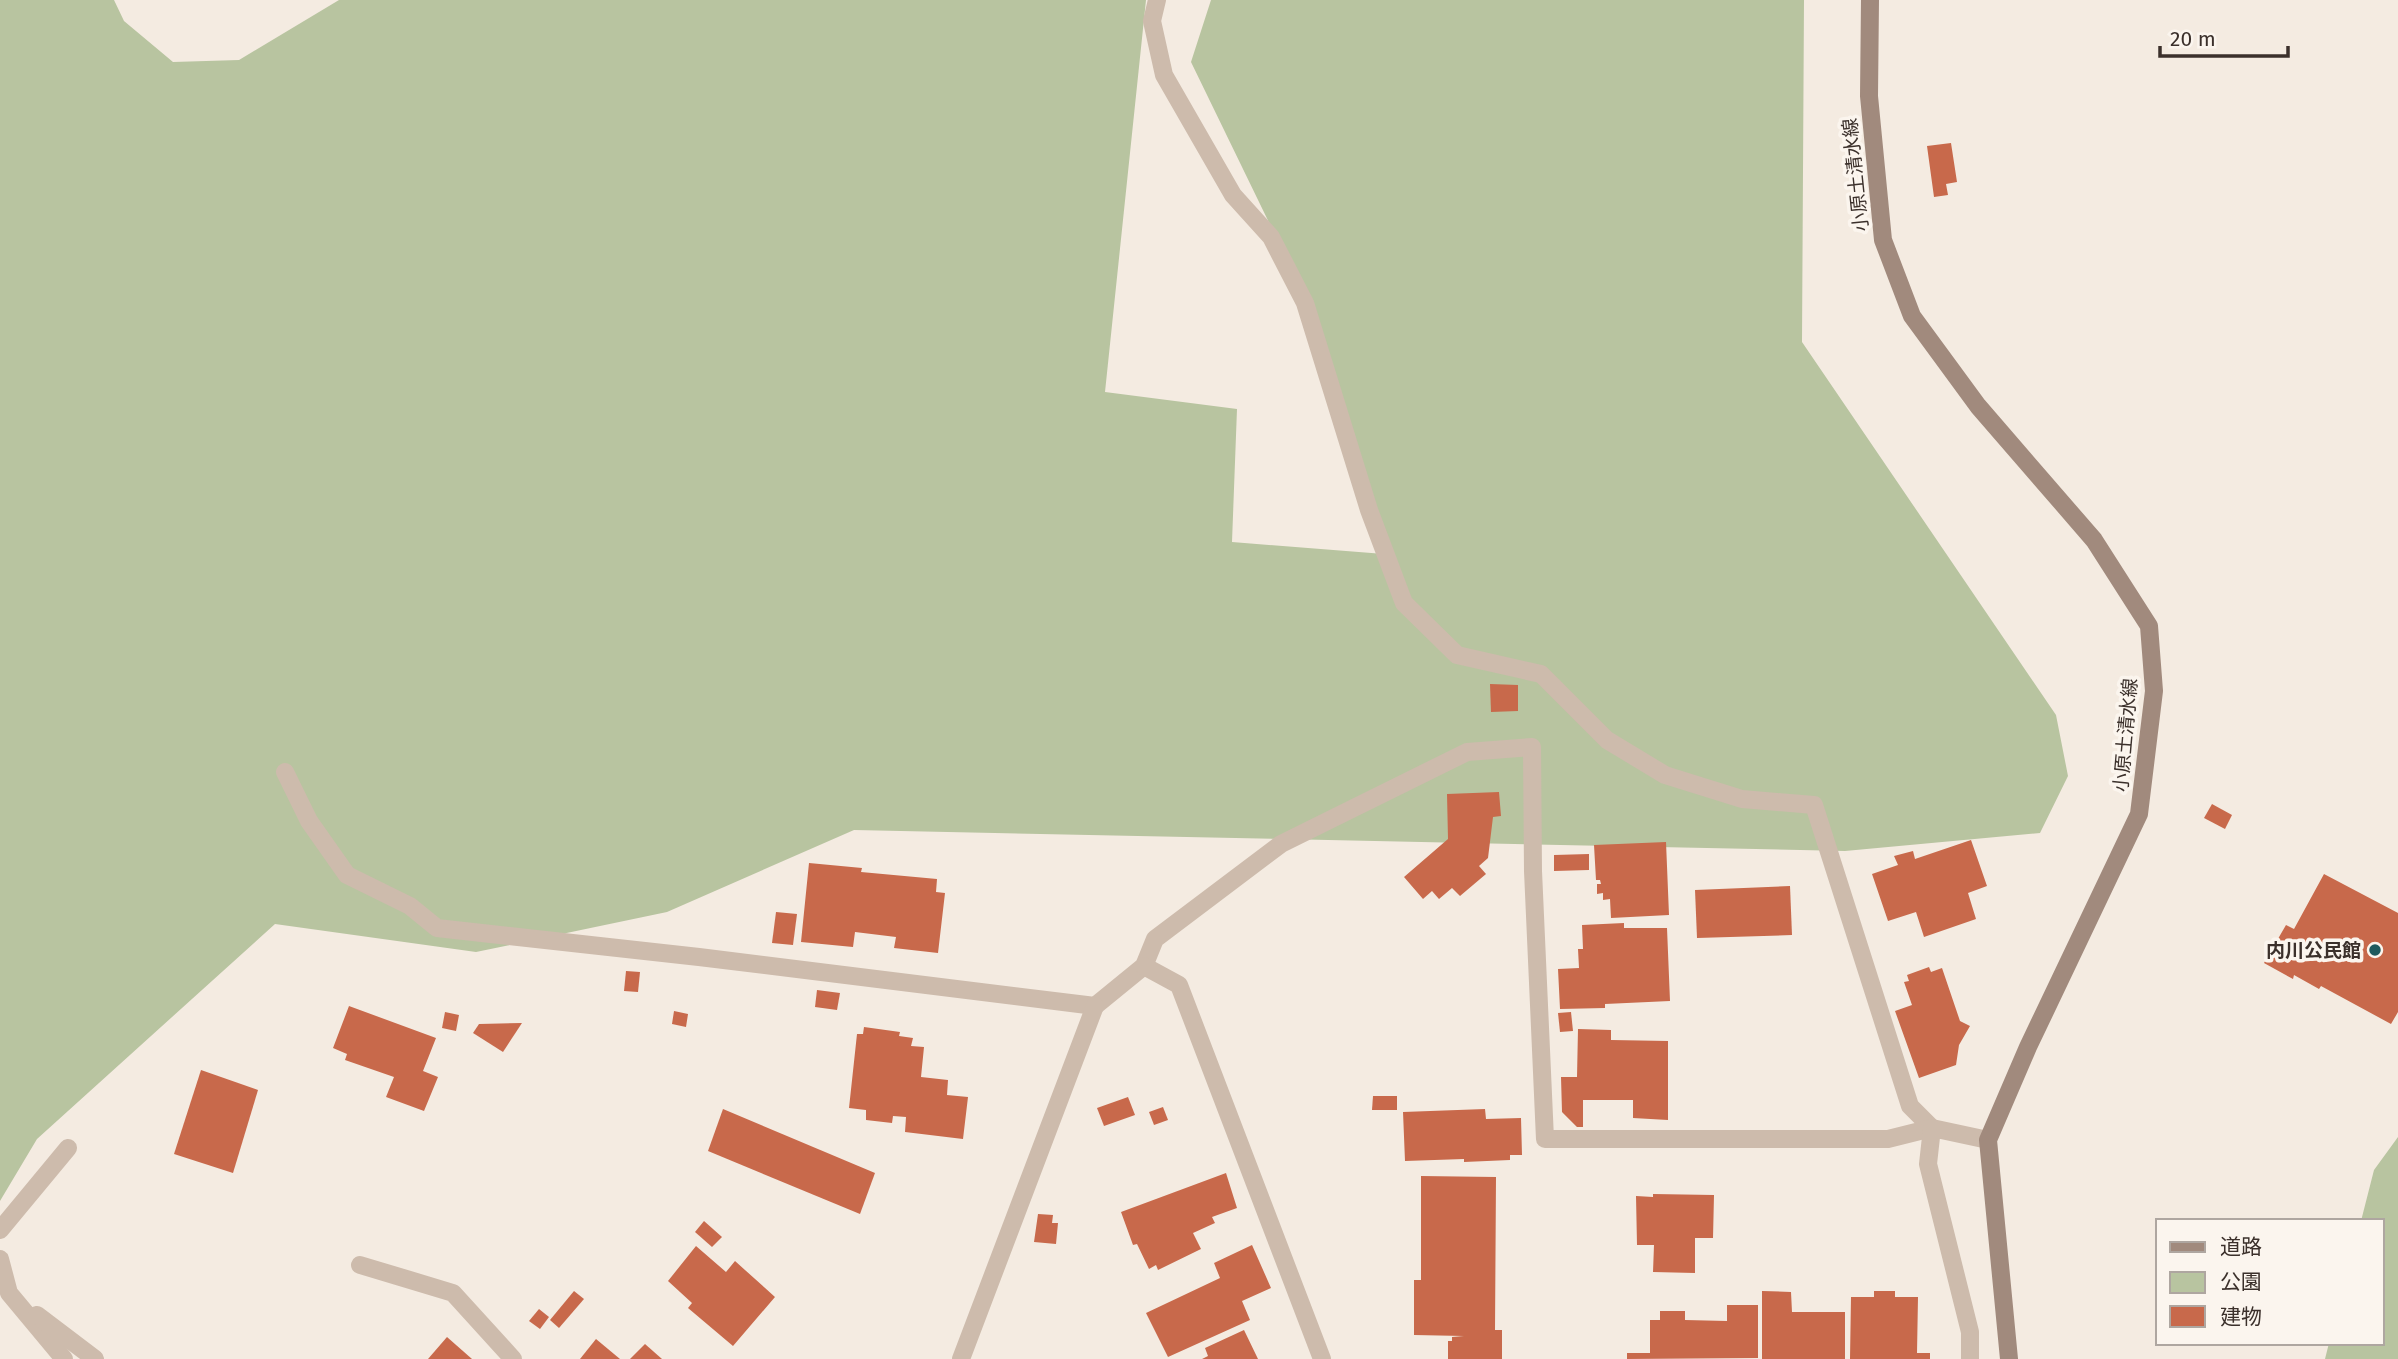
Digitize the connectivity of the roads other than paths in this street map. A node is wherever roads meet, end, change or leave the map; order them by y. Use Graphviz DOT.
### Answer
graph roads {
  1 [pos="1157,0"];
  2 [pos="1870,0"];
  3 [pos="285,772"];
  4 [pos="1144,967"];
  5 [pos="1095,1006"];
  6 [pos="1932,1128"];
  7 [pos="1988,1140"];
  8 [pos="68,1148"];
  9 [pos="0,1230"];
  10 [pos="0,1259"];
  11 [pos="360,1265"];
  12 [pos="9,1293"];
  13 [pos="64,1359"];
  14 [pos="95,1359"];
  15 [pos="513,1359"];
  16 [pos="961,1359"];
  17 [pos="1322,1359"];
  18 [pos="1970,1359"];
  19 [pos="2009,1359"];
  1 -- 6 [label="street"];
  2 -- 7 [label="main road, 小原土清水線"];
  3 -- 5 [label="street"];
  4 -- 5 [label="street"];
  4 -- 6 [label="street"];
  4 -- 17 [label="street"];
  5 -- 16 [label="street"];
  6 -- 7 [label="street"];
  6 -- 18 [label="street"];
  7 -- 19 [label="main road, 小原土清水線"];
  8 -- 9 [label="street"];
  10 -- 12 [label="street"];
  11 -- 15 [label="street"];
  12 -- 13 [label="street"];
  12 -- 14 [label="street"];
}
